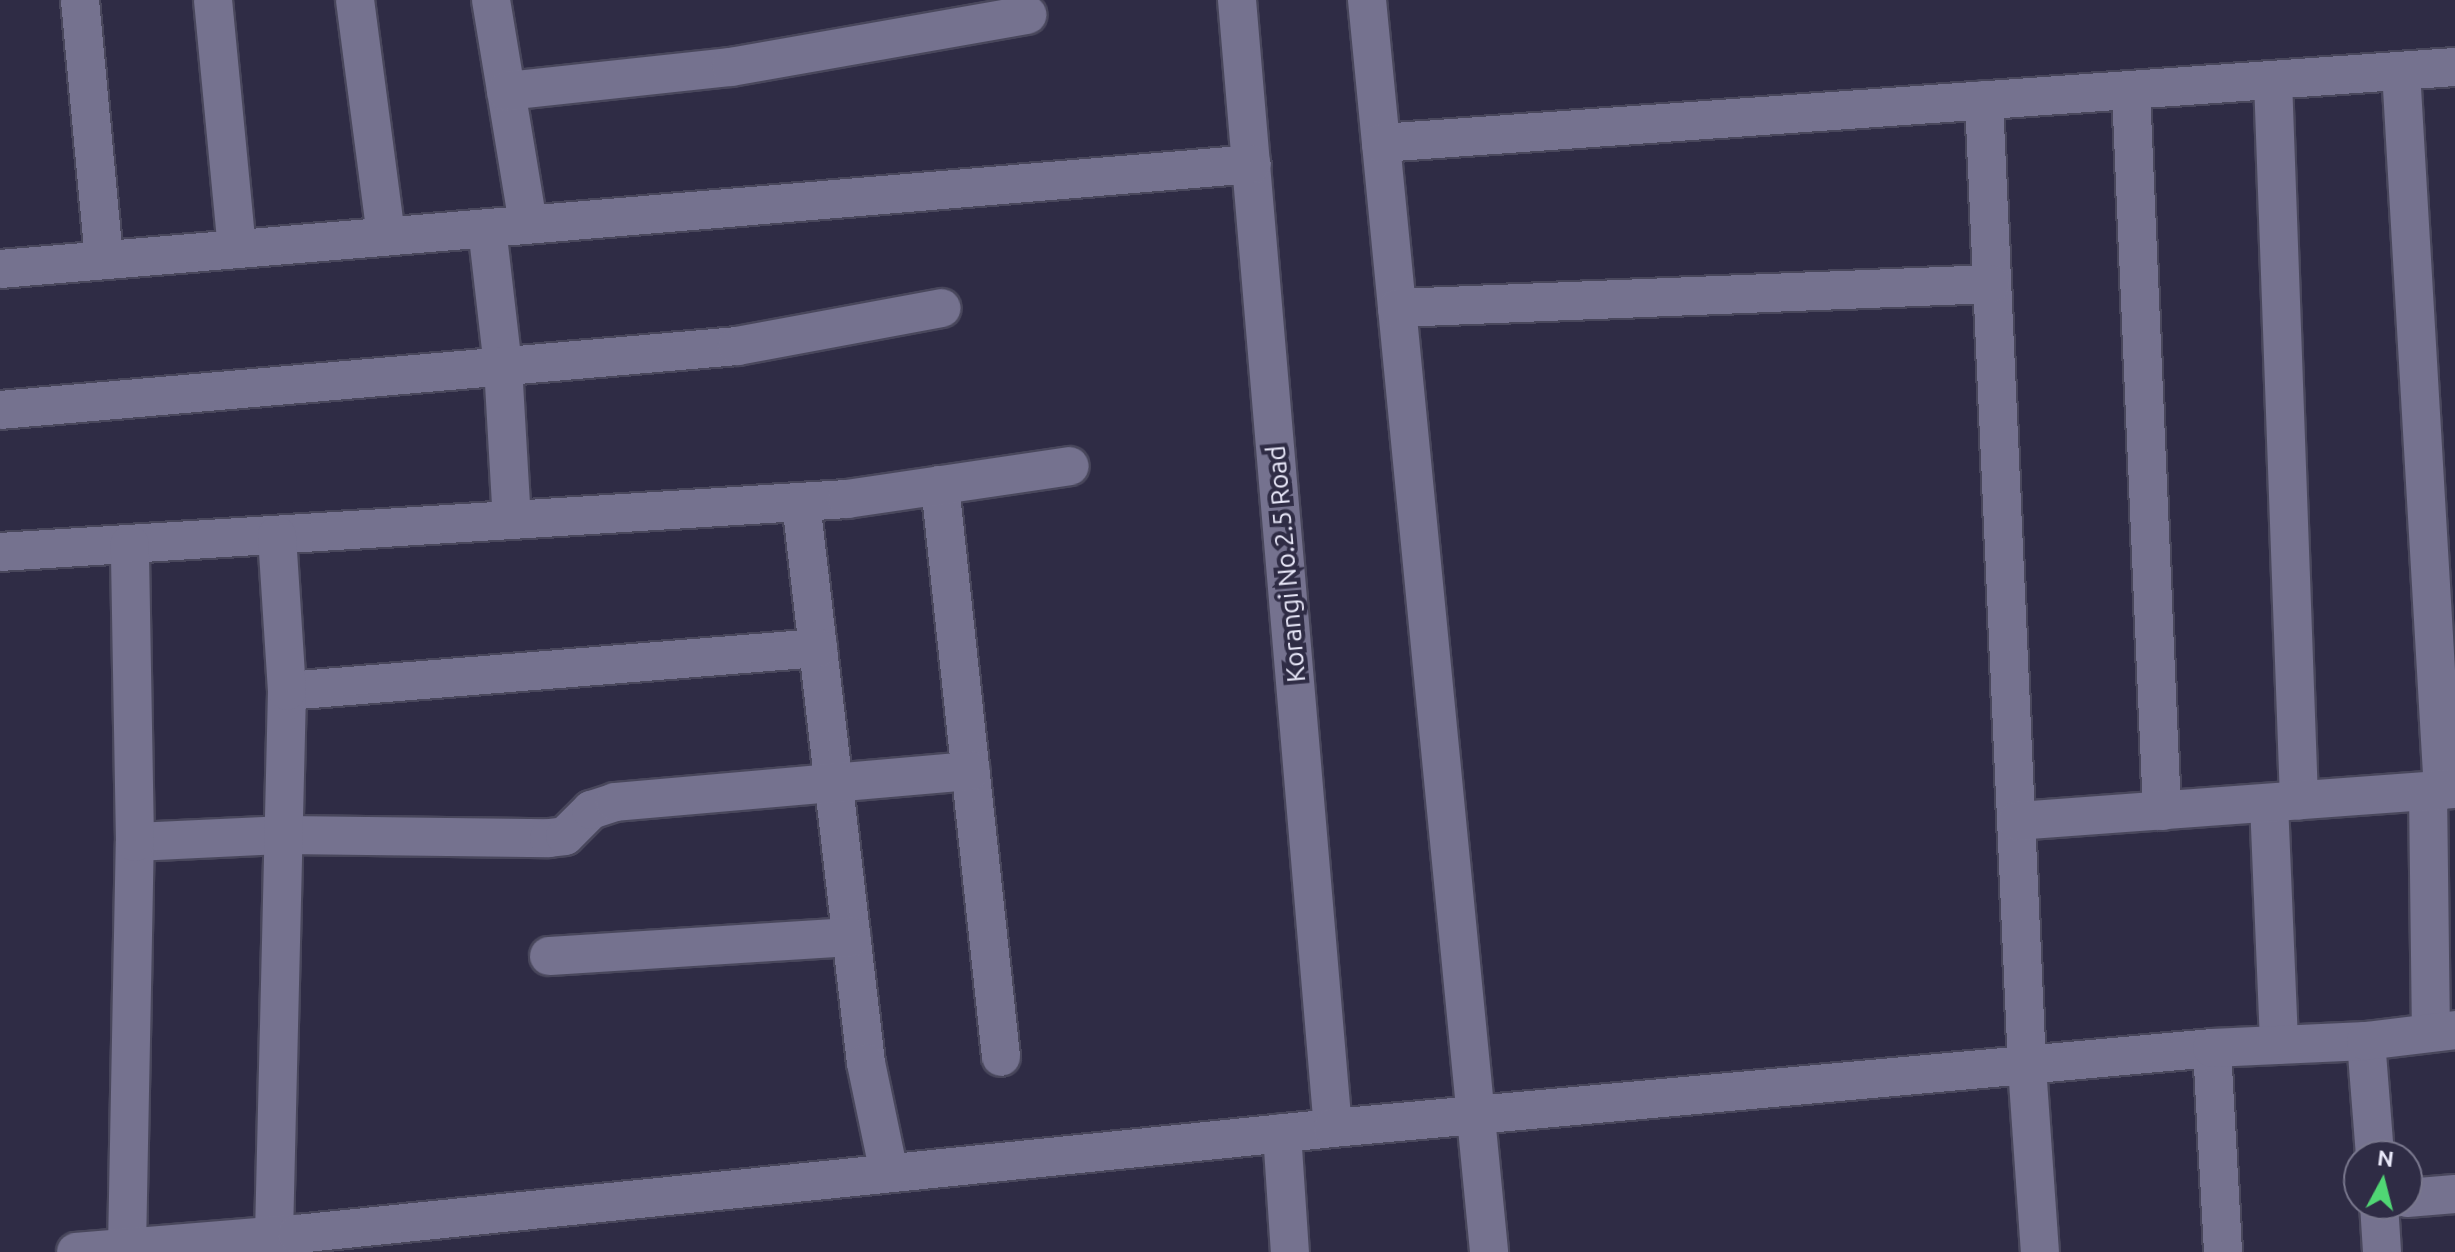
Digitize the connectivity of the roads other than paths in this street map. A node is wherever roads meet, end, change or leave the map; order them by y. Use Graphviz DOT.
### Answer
graph roads {
  1 [pos="80,0"];
  2 [pos="213,0"];
  3 [pos="355,0"];
  4 [pos="491,0"];
  5 [pos="1237,0"];
  6 [pos="1367,0"];
  7 [pos="1027,15"];
  8 [pos="2455,67"];
  9 [pos="2401,71"];
  10 [pos="2273,80"];
  11 [pos="2131,90"];
  12 [pos="506,91"];
  13 [pos="1984,100"];
  14 [pos="1381,143"];
  15 [pos="1252,164"];
  16 [pos="528,224"];
  17 [pos="487,228"];
  18 [pos="386,236"];
  19 [pos="237,249"];
  20 [pos="104,260"];
  21 [pos="0,269"];
  22 [pos="1991,284"];
  23 [pos="942,308"];
  24 [pos="1397,308"];
  25 [pos="503,366"];
  26 [pos="0,410"];
  27 [pos="1070,466"];
  28 [pos="940,485"];
  29 [pos="801,502"];
  30 [pos="512,520"];
  31 [pos="277,535"];
  32 [pos="130,544"];
  33 [pos="0,552"];
  34 [pos="818,648"];
  35 [pos="287,691"];
  36 [pos="971,771"];
  37 [pos="834,785"];
  38 [pos="2442,790"];
  39 [pos="2284,802"];
  40 [pos="2162,811"];
  41 [pos="2017,821"];
  42 [pos="286,835"];
  43 [pos="135,842"];
  44 [pos="851,937"];
  45 [pos="549,956"];
  46 [pos="2443,1031"];
  47 [pos="2366,1041"];
  48 [pos="2279,1045"];
  49 [pos="2212,1048"];
  50 [pos="1001,1057"];
  51 [pos="2027,1067"];
  52 [pos="1477,1115"];
  53 [pos="1333,1128"];
  54 [pos="1282,1133"];
  55 [pos="2374,1140"];
  56 [pos="889,1173"];
  57 [pos="2455,1194"];
  58 [pos="2423,1197"];
  59 [pos="2380,1220"];
  60 [pos="274,1235"];
  61 [pos="430,1236"];
  62 [pos="314,1242"];
  63 [pos="185,1247"];
  64 [pos="127,1248"];
  65 [pos="76,1252"];
  66 [pos="1290,1252"];
  67 [pos="1489,1252"];
  68 [pos="2040,1252"];
  69 [pos="2223,1252"];
  70 [pos="2382,1252"];
  1 -- 20 [label="street"];
  2 -- 19 [label="street"];
  3 -- 18 [label="street"];
  4 -- 12 [label="street"];
  5 -- 15 [label="street, Korangi No.2.5 Road"];
  6 -- 14 [label="street"];
  7 -- 12 [label="street"];
  8 -- 9 [label="street"];
  9 -- 10 [label="street"];
  9 -- 38 [label="street"];
  10 -- 11 [label="street"];
  10 -- 39 [label="street"];
  11 -- 13 [label="street"];
  11 -- 40 [label="street"];
  12 -- 16 [label="street"];
  13 -- 14 [label="street"];
  13 -- 22 [label="street"];
  14 -- 24 [label="street"];
  15 -- 16 [label="street"];
  15 -- 53 [label="street, Korangi No.2.5 Road"];
  16 -- 17 [label="street"];
  17 -- 18 [label="street"];
  17 -- 25 [label="street"];
  18 -- 19 [label="street"];
  19 -- 20 [label="street"];
  20 -- 21 [label="street"];
  22 -- 24 [label="street"];
  22 -- 41 [label="street"];
  23 -- 25 [label="street"];
  24 -- 52 [label="street"];
  25 -- 26 [label="street"];
  25 -- 30 [label="street"];
  27 -- 28 [label="street"];
  28 -- 29 [label="street"];
  28 -- 36 [label="street"];
  29 -- 30 [label="street"];
  29 -- 34 [label="street"];
  30 -- 31 [label="street"];
  31 -- 32 [label="street"];
  31 -- 35 [label="street"];
  32 -- 33 [label="street"];
  32 -- 43 [label="street"];
  34 -- 35 [label="street"];
  34 -- 37 [label="street"];
  35 -- 42 [label="street"];
  36 -- 37 [label="street"];
  36 -- 50 [label="street"];
  37 -- 42 [label="street"];
  37 -- 44 [label="street"];
  38 -- 39 [label="street"];
  38 -- 46 [label="street"];
  39 -- 40 [label="street"];
  39 -- 48 [label="street"];
  40 -- 41 [label="street"];
  41 -- 51 [label="street"];
  42 -- 43 [label="street"];
  42 -- 60 [label="street"];
  43 -- 64 [label="street"];
  44 -- 45 [label="street"];
  44 -- 56 [label="street"];
  46 -- 47 [label="street"];
  47 -- 48 [label="street"];
  47 -- 55 [label="street"];
  48 -- 49 [label="street"];
  49 -- 51 [label="street"];
  49 -- 69 [label="street"];
  51 -- 52 [label="street"];
  51 -- 68 [label="street"];
  52 -- 53 [label="street"];
  52 -- 67 [label="street"];
  53 -- 54 [label="street"];
  54 -- 56 [label="street"];
  54 -- 66 [label="street"];
  56 -- 61 [label="street"];
  57 -- 58 [label="street"];
  59 -- 70 [label="street"];
  60 -- 62 [label="street"];
  60 -- 63 [label="street"];
  61 -- 62 [label="street"];
  63 -- 64 [label="street"];
  64 -- 65 [label="street"];
}
